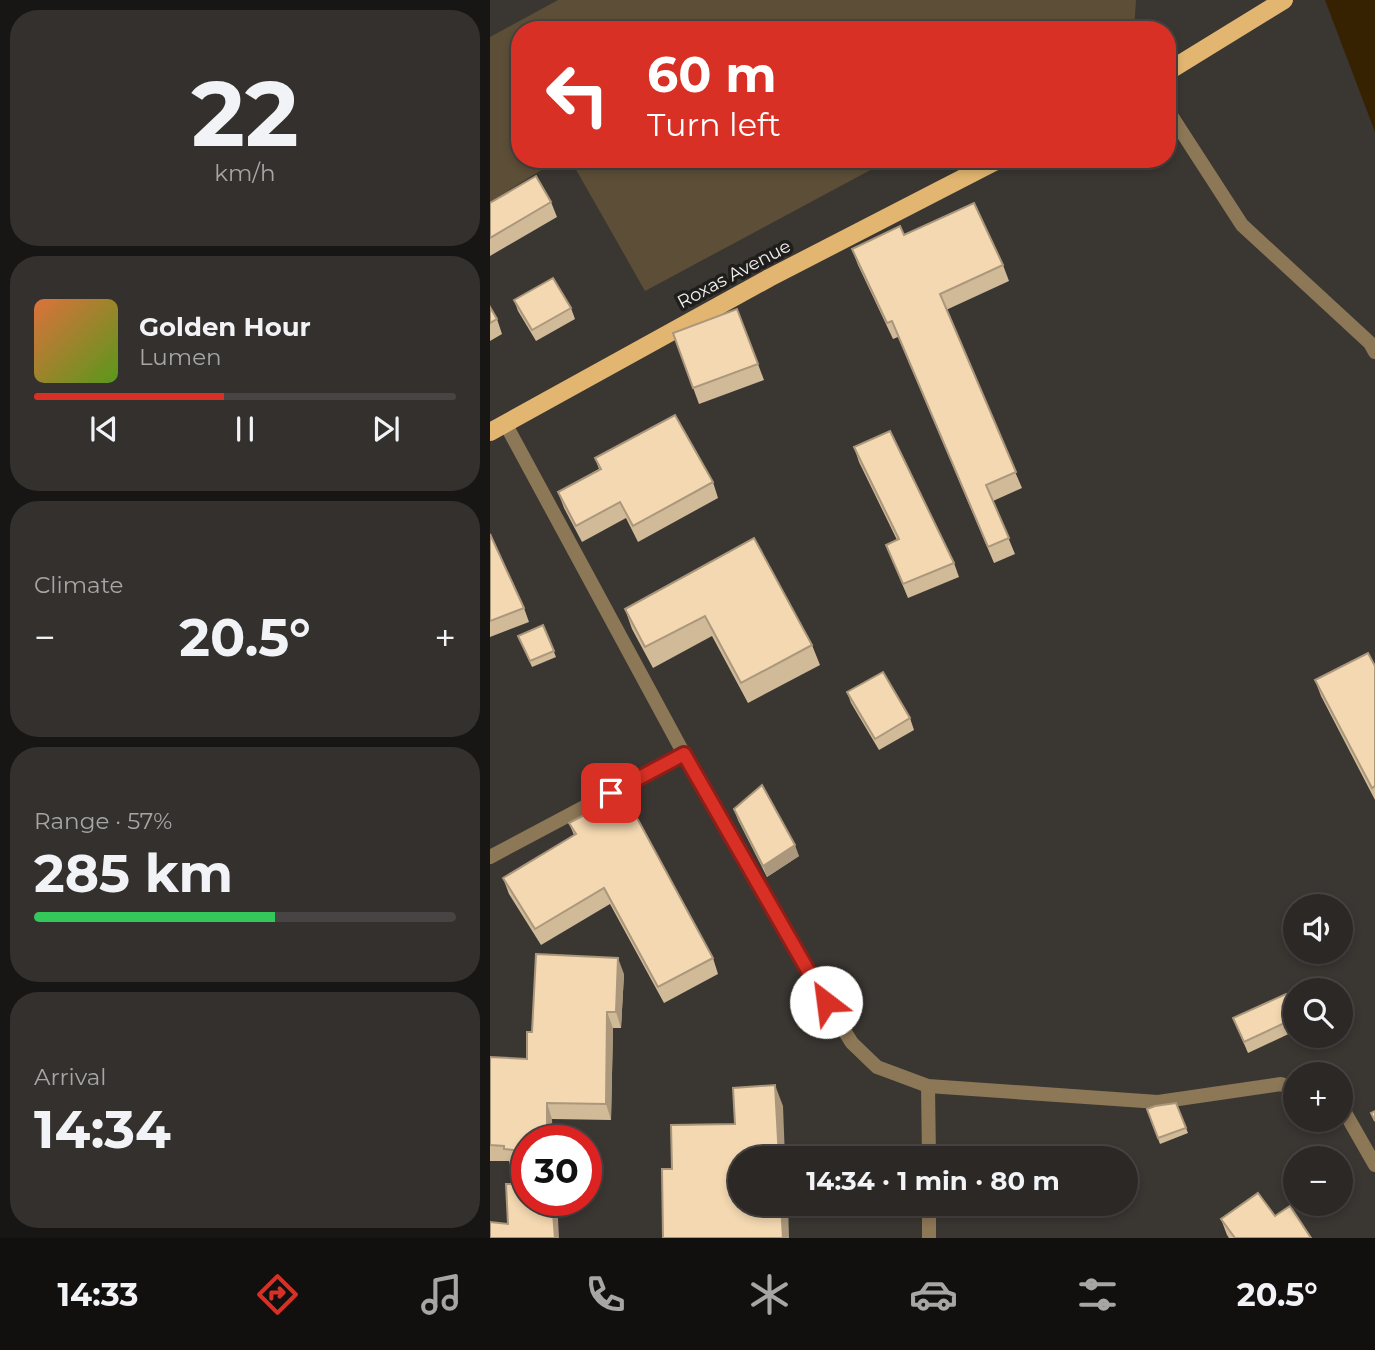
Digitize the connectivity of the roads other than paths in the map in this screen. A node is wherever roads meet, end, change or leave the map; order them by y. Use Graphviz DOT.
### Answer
graph roads {
  1 [pos="1284,0"];
  2 [pos="1176,66"];
  3 [pos="1176,123"];
  4 [pos="983,168"];
  5 [pos="1375,352"];
  6 [pos="498,428"];
  7 [pos="684,754"];
  8 [pos="490,857"];
  9 [pos="1283,1085"];
  10 [pos="928,1087"];
  11 [pos="1353,1126"];
  12 [pos="929,1146"];
  13 [pos="1375,1165"];
  14 [pos="929,1216"];
  15 [pos="929,1238"];
  1 -- 2 [label="main road"];
  3 -- 5 [label="street"];
  4 -- 6 [label="main road, Roxas Avenue"];
  6 -- 7 [label="street"];
  7 -- 8 [label="street"];
  7 -- 10 [label="street"];
  9 -- 10 [label="street"];
  10 -- 12 [label="street"];
  11 -- 13 [label="street"];
  14 -- 15 [label="street"];
}
